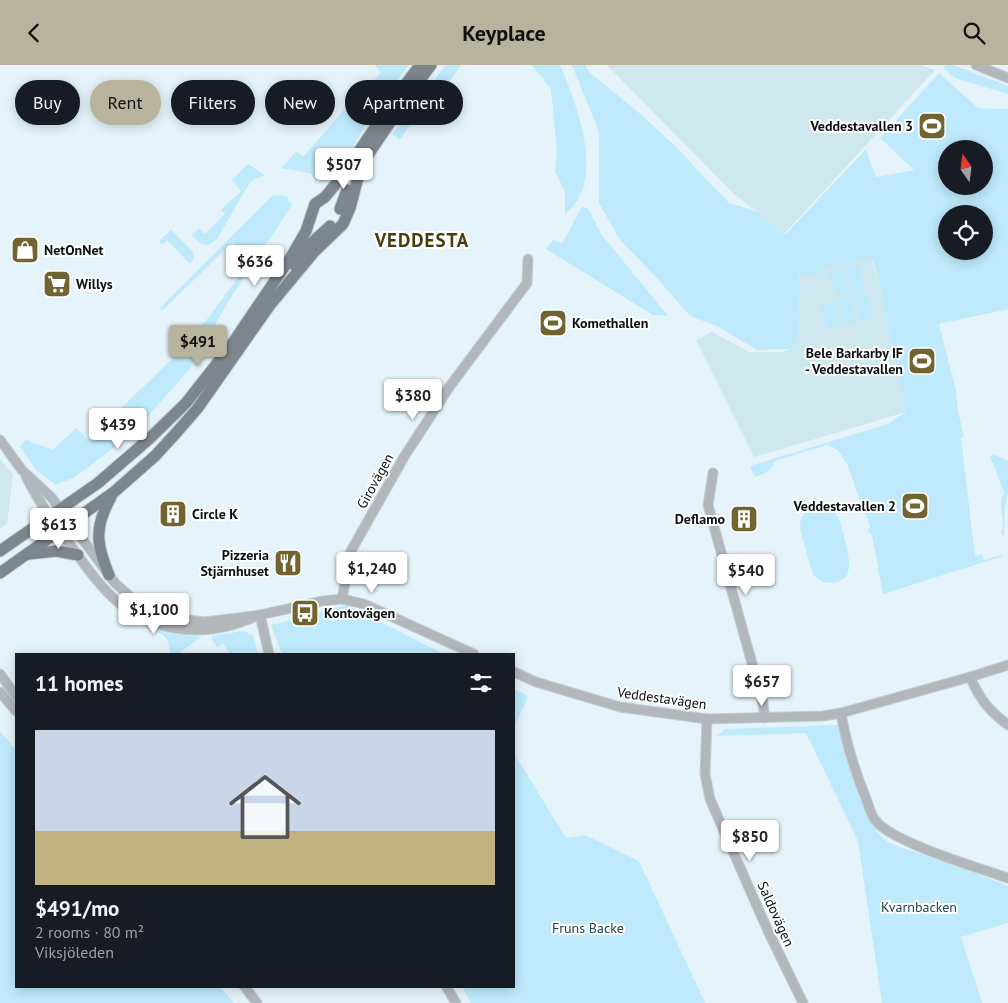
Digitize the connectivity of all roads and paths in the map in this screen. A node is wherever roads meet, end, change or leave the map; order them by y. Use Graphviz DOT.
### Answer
graph roads {
  1 [pos="420,65"];
  2 [pos="431,65"];
  3 [pos="976,65"];
  4 [pos="1008,78"];
  5 [pos="361,166"];
  6 [pos="325,197"];
  7 [pos="340,209"];
  8 [pos="312,215"];
  9 [pos="330,226"];
  10 [pos="528,259"];
  11 [pos="270,305"];
  12 [pos="0,440"];
  13 [pos="22,470"];
  14 [pos="713,473"];
  15 [pos="114,493"];
  16 [pos="60,509"];
  17 [pos="49,517"];
  18 [pos="71,523"];
  19 [pos="59,531"];
  20 [pos="0,551"];
  21 [pos="25,555"];
  22 [pos="78,555"];
  23 [pos="0,573"];
  24 [pos="109,575"];
  25 [pos="342,599"];
  26 [pos="260,615"];
  27 [pos="269,653"];
  28 [pos="472,653"];
  29 [pos="1008,665"];
  30 [pos="515,672"];
  31 [pos="0,674"];
  32 [pos="970,677"];
  33 [pos="0,692"];
  34 [pos="15,695"];
  35 [pos="15,710"];
  36 [pos="841,713"];
  37 [pos="765,718"];
  38 [pos="707,719"];
  39 [pos="1008,725"];
  40 [pos="1008,878"];
  41 [pos="246,988"];
  42 [pos="447,988"];
  43 [pos="257,1003"];
  44 [pos="456,1003"];
  45 [pos="803,1003"];
  1 -- 6 [label="main road"];
  2 -- 5 [label="main road"];
  3 -- 4 [label="street"];
  5 -- 7 [label="main road"];
  5 -- 11 [label="main road"];
  6 -- 7 [label="main road"];
  6 -- 8 [label="main road"];
  7 -- 9 [label="main road"];
  8 -- 9 [label="main road"];
  8 -- 16 [label="main road"];
  9 -- 11 [label="main road"];
  10 -- 25 [label="street, Girovägen"];
  11 -- 15 [label="main road"];
  12 -- 13 [label="street"];
  13 -- 16 [label="street"];
  13 -- 17 [label="street"];
  14 -- 37 [label="street"];
  15 -- 18 [label="main road"];
  15 -- 24 [label="main road"];
  16 -- 17 [label="main road"];
  16 -- 18 [label="street"];
  17 -- 19 [label="street"];
  17 -- 20 [label="main road"];
  18 -- 19 [label="main road"];
  18 -- 24 [label="street"];
  19 -- 21 [label="main road"];
  19 -- 22 [label="street"];
  21 -- 22 [label="main road"];
  21 -- 23 [label="main road"];
  22 -- 26 [label="street"];
  24 -- 26 [label="street"];
  25 -- 26 [label="street"];
  25 -- 28 [label="street"];
  26 -- 27 [label="street"];
  29 -- 32 [label="street, Veddestavägen"];
  30 -- 38 [label="street, Veddestavägen"];
  31 -- 34 [label="street"];
  32 -- 36 [label="street, Veddestavägen"];
  32 -- 39 [label="street"];
  33 -- 35 [label="street"];
  36 -- 37 [label="street, Veddestavägen"];
  36 -- 40 [label="street"];
  37 -- 38 [label="street, Veddestavägen"];
  38 -- 45 [label="street, Saldovägen"];
  41 -- 43 [label="street"];
  42 -- 44 [label="street"];
}
